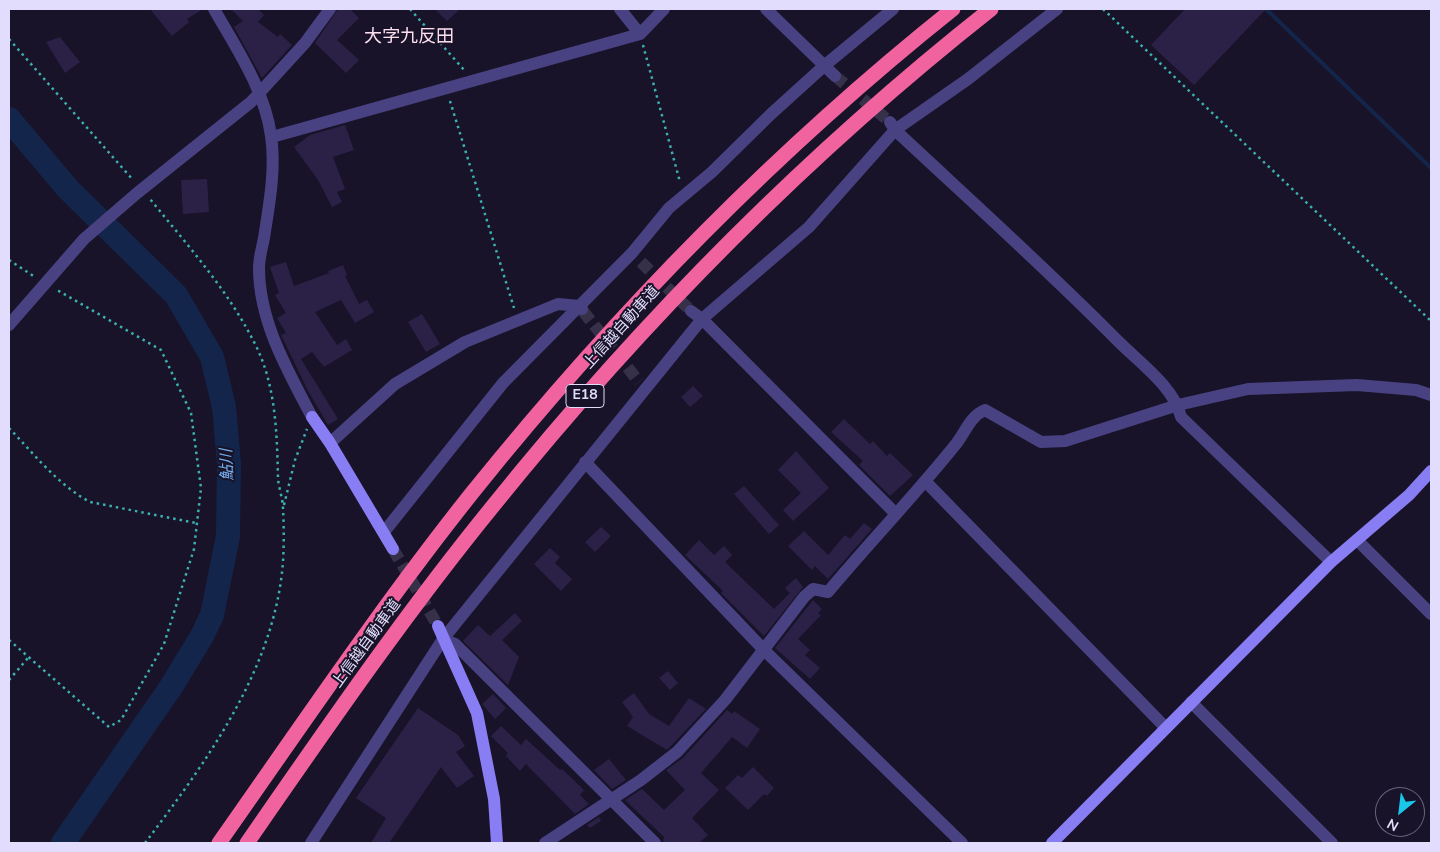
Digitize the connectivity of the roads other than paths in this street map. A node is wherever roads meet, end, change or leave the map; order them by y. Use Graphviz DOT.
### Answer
graph roads {
  1 [pos="214,9"];
  2 [pos="330,9"];
  3 [pos="620,9"];
  4 [pos="664,9"];
  5 [pos="766,9"];
  6 [pos="893,9"];
  7 [pos="953,9"];
  8 [pos="992,9"];
  9 [pos="1057,9"];
  10 [pos="640,34"];
  11 [pos="824,66"];
  12 [pos="835,76"];
  13 [pos="259,93"];
  14 [pos="893,126"];
  15 [pos="272,137"];
  16 [pos="581,308"];
  17 [pos="691,311"];
  18 [pos="702,319"];
  19 [pos="9,325"];
  20 [pos="1431,395"];
  21 [pos="1178,405"];
  22 [pos="330,443"];
  23 [pos="585,462"];
  24 [pos="1431,471"];
  25 [pos="926,482"];
  26 [pos="895,513"];
  27 [pos="384,532"];
  28 [pos="1358,540"];
  29 [pos="394,549"];
  30 [pos="1331,562"];
  31 [pos="1431,614"];
  32 [pos="438,626"];
  33 [pos="443,639"];
  34 [pos="764,650"];
  35 [pos="1191,702"];
  36 [pos="1166,728"];
  37 [pos="612,800"];
  38 [pos="220,843"];
  39 [pos="246,843"];
  40 [pos="311,843"];
  41 [pos="497,843"];
  42 [pos="544,843"];
  43 [pos="656,843"];
  44 [pos="962,843"];
  45 [pos="1052,843"];
  46 [pos="1332,843"];
  1 -- 13 [label="street"];
  2 -- 13 [label="street"];
  3 -- 10 [label="street"];
  4 -- 10 [label="street"];
  5 -- 11 [label="street"];
  6 -- 11 [label="street"];
  7 -- 38 [label="highway, 上信越自動車道 / E18"];
  8 -- 39 [label="highway, 上信越自動車道 / E18"];
  9 -- 14 [label="street"];
  10 -- 15 [label="street"];
  11 -- 12 [label="street"];
  11 -- 16 [label="street"];
  13 -- 15 [label="street"];
  13 -- 19 [label="street"];
  14 -- 18 [label="street"];
  14 -- 21 [label="street"];
  15 -- 22 [label="street"];
  16 -- 22 [label="street"];
  16 -- 27 [label="street"];
  17 -- 18 [label="street"];
  18 -- 23 [label="street"];
  18 -- 26 [label="street"];
  20 -- 21 [label="street"];
  21 -- 25 [label="street"];
  21 -- 30 [label="street"];
  22 -- 27 [label="street"];
  23 -- 33 [label="street"];
  23 -- 34 [label="street"];
  24 -- 28 [label="street"];
  25 -- 26 [label="street"];
  25 -- 36 [label="street"];
  26 -- 34 [label="street"];
  27 -- 29 [label="street"];
  28 -- 30 [label="street"];
  28 -- 31 [label="street"];
  30 -- 35 [label="street"];
  32 -- 33 [label="street"];
  33 -- 37 [label="street"];
  33 -- 40 [label="street"];
  33 -- 41 [label="street"];
  34 -- 37 [label="street"];
  34 -- 44 [label="street"];
  35 -- 36 [label="street"];
  35 -- 46 [label="street"];
  36 -- 45 [label="street"];
  37 -- 42 [label="street"];
  37 -- 43 [label="street"];
}
